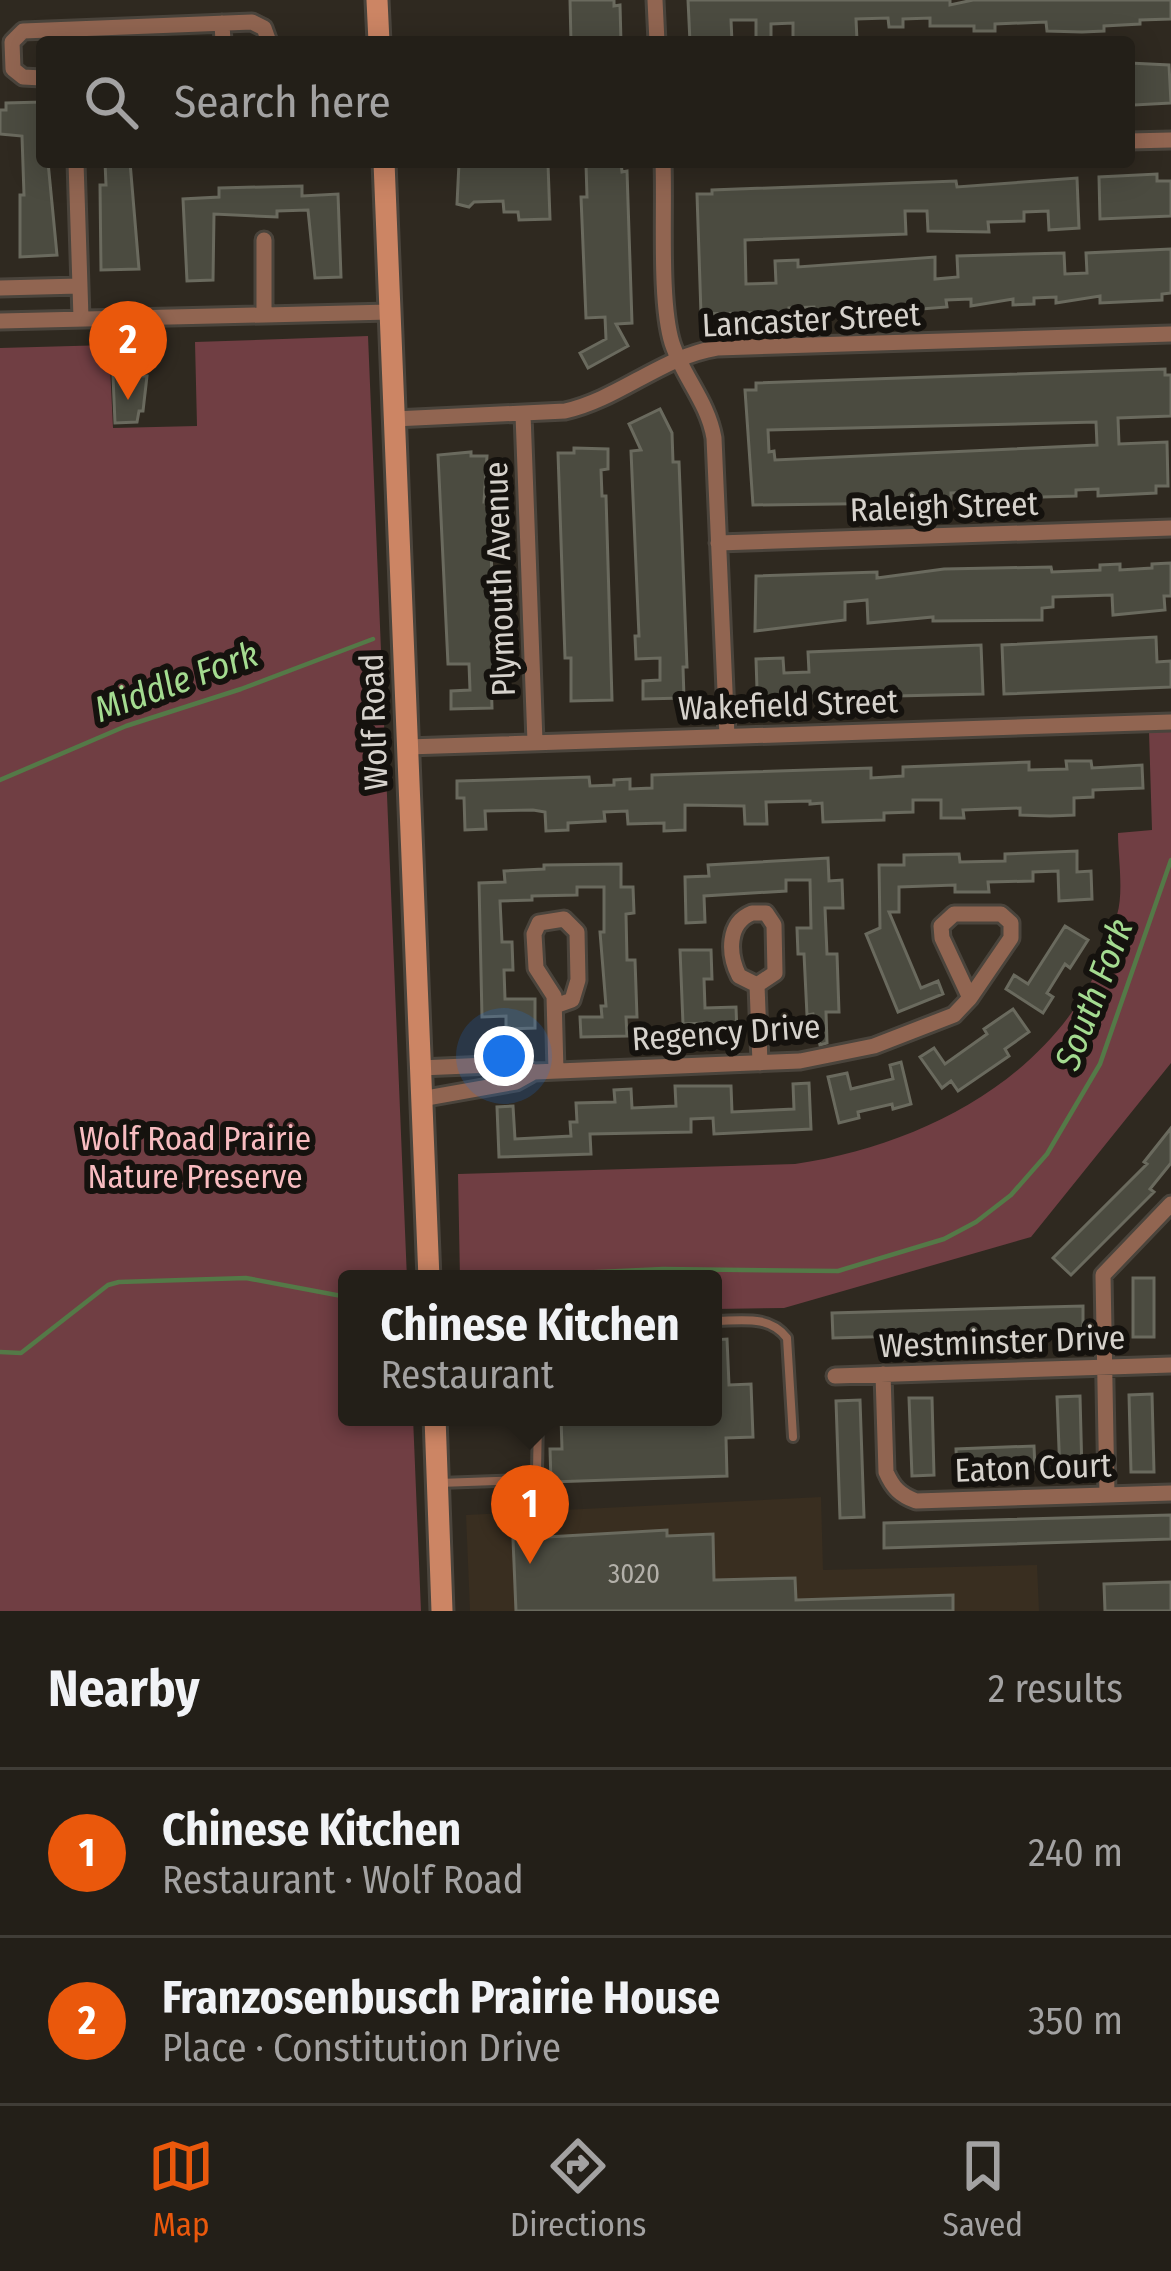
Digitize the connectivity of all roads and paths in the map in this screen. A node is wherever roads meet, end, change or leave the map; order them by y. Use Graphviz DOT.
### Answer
graph roads {
  1 [pos="377,0"];
  2 [pos="655,0"];
  3 [pos="222,23"];
  4 [pos="73,35"];
  5 [pos="223,36"];
  6 [pos="266,36"];
  7 [pos="379,36"];
  8 [pos="657,36"];
  9 [pos="36,78"];
  10 [pos="1171,140"];
  11 [pos="1135,141"];
  12 [pos="76,168"];
  13 [pos="384,168"];
  14 [pos="663,168"];
  15 [pos="264,240"];
  16 [pos="80,286"];
  17 [pos="0,288"];
  18 [pos="390,312"];
  19 [pos="264,315"];
  20 [pos="82,318"];
  21 [pos="0,322"];
  22 [pos="1171,334"];
  23 [pos="679,358"];
  24 [pos="523,414"];
  25 [pos="394,419"];
  26 [pos="1171,528"];
  27 [pos="718,543"];
  28 [pos="1171,722"];
  29 [pos="727,736"];
  30 [pos="535,742"];
  31 [pos="407,747"];
  32 [pos="757,985"];
  33 [pos="970,998"];
  34 [pos="555,1006"];
  35 [pos="760,1063"];
  36 [pos="420,1069"];
  37 [pos="556,1071"];
  38 [pos="534,1072"];
  39 [pos="421,1099"];
  40 [pos="1171,1204"];
  41 [pos="429,1270"];
  42 [pos="722,1321"];
  43 [pos="1171,1366"];
  44 [pos="1104,1368"];
  45 [pos="883,1374"];
  46 [pos="835,1376"];
  47 [pos="435,1426"];
  48 [pos="538,1426"];
  49 [pos="793,1437"];
  50 [pos="437,1484"];
  51 [pos="1171,1493"];
  52 [pos="1107,1495"];
  53 [pos="442,1611"];
  1 -- 7 [label="main road"];
  2 -- 8 [label="street"];
  3 -- 4 [label="street"];
  3 -- 5 [label="street"];
  3 -- 6 [label="street"];
  4 -- 9 [label="street"];
  10 -- 11 [label="street"];
  12 -- 16 [label="street"];
  13 -- 18 [label="main road, Wolf Road"];
  14 -- 23 [label="street"];
  15 -- 19 [label="street"];
  16 -- 17 [label="street"];
  16 -- 20 [label="street"];
  18 -- 19 [label="street"];
  18 -- 25 [label="main road, Wolf Road"];
  19 -- 20 [label="street"];
  20 -- 21 [label="street"];
  22 -- 23 [label="street, Lancaster Street"];
  23 -- 24 [label="street, Lancaster Street"];
  23 -- 27 [label="street"];
  24 -- 25 [label="street, Lancaster Street"];
  24 -- 30 [label="street, Plymouth Avenue"];
  25 -- 31 [label="main road, Wolf Road"];
  26 -- 27 [label="street, Raleigh Street"];
  27 -- 29 [label="street"];
  28 -- 29 [label="street, Wakefield Street"];
  29 -- 30 [label="street, Wakefield Street"];
  30 -- 31 [label="street, Wakefield Street"];
  31 -- 36 [label="main road, Wolf Road"];
  32 -- 32 [label="street"];
  32 -- 35 [label="street"];
  33 -- 33 [label="street, Regency Drive"];
  33 -- 35 [label="street, Regency Drive"];
  34 -- 34 [label="street"];
  34 -- 37 [label="street"];
  35 -- 37 [label="street, Regency Drive"];
  36 -- 38 [label="street, Regency Drive"];
  36 -- 39 [label="main road, Wolf Road"];
  37 -- 38 [label="street, Regency Drive"];
  38 -- 39 [label="street, Regency Drive"];
  39 -- 41 [label="main road, Wolf Road"];
  40 -- 44 [label="street"];
  42 -- 49 [label="lane"];
  43 -- 44 [label="street, Westminster Drive"];
  44 -- 45 [label="street, Westminster Drive"];
  44 -- 52 [label="street"];
  45 -- 46 [label="street, Westminster Drive"];
  45 -- 52 [label="street, Eaton Court"];
  47 -- 50 [label="main road"];
  48 -- 50 [label="lane"];
  50 -- 53 [label="main road"];
  51 -- 52 [label="street, Eaton Court"];
}
